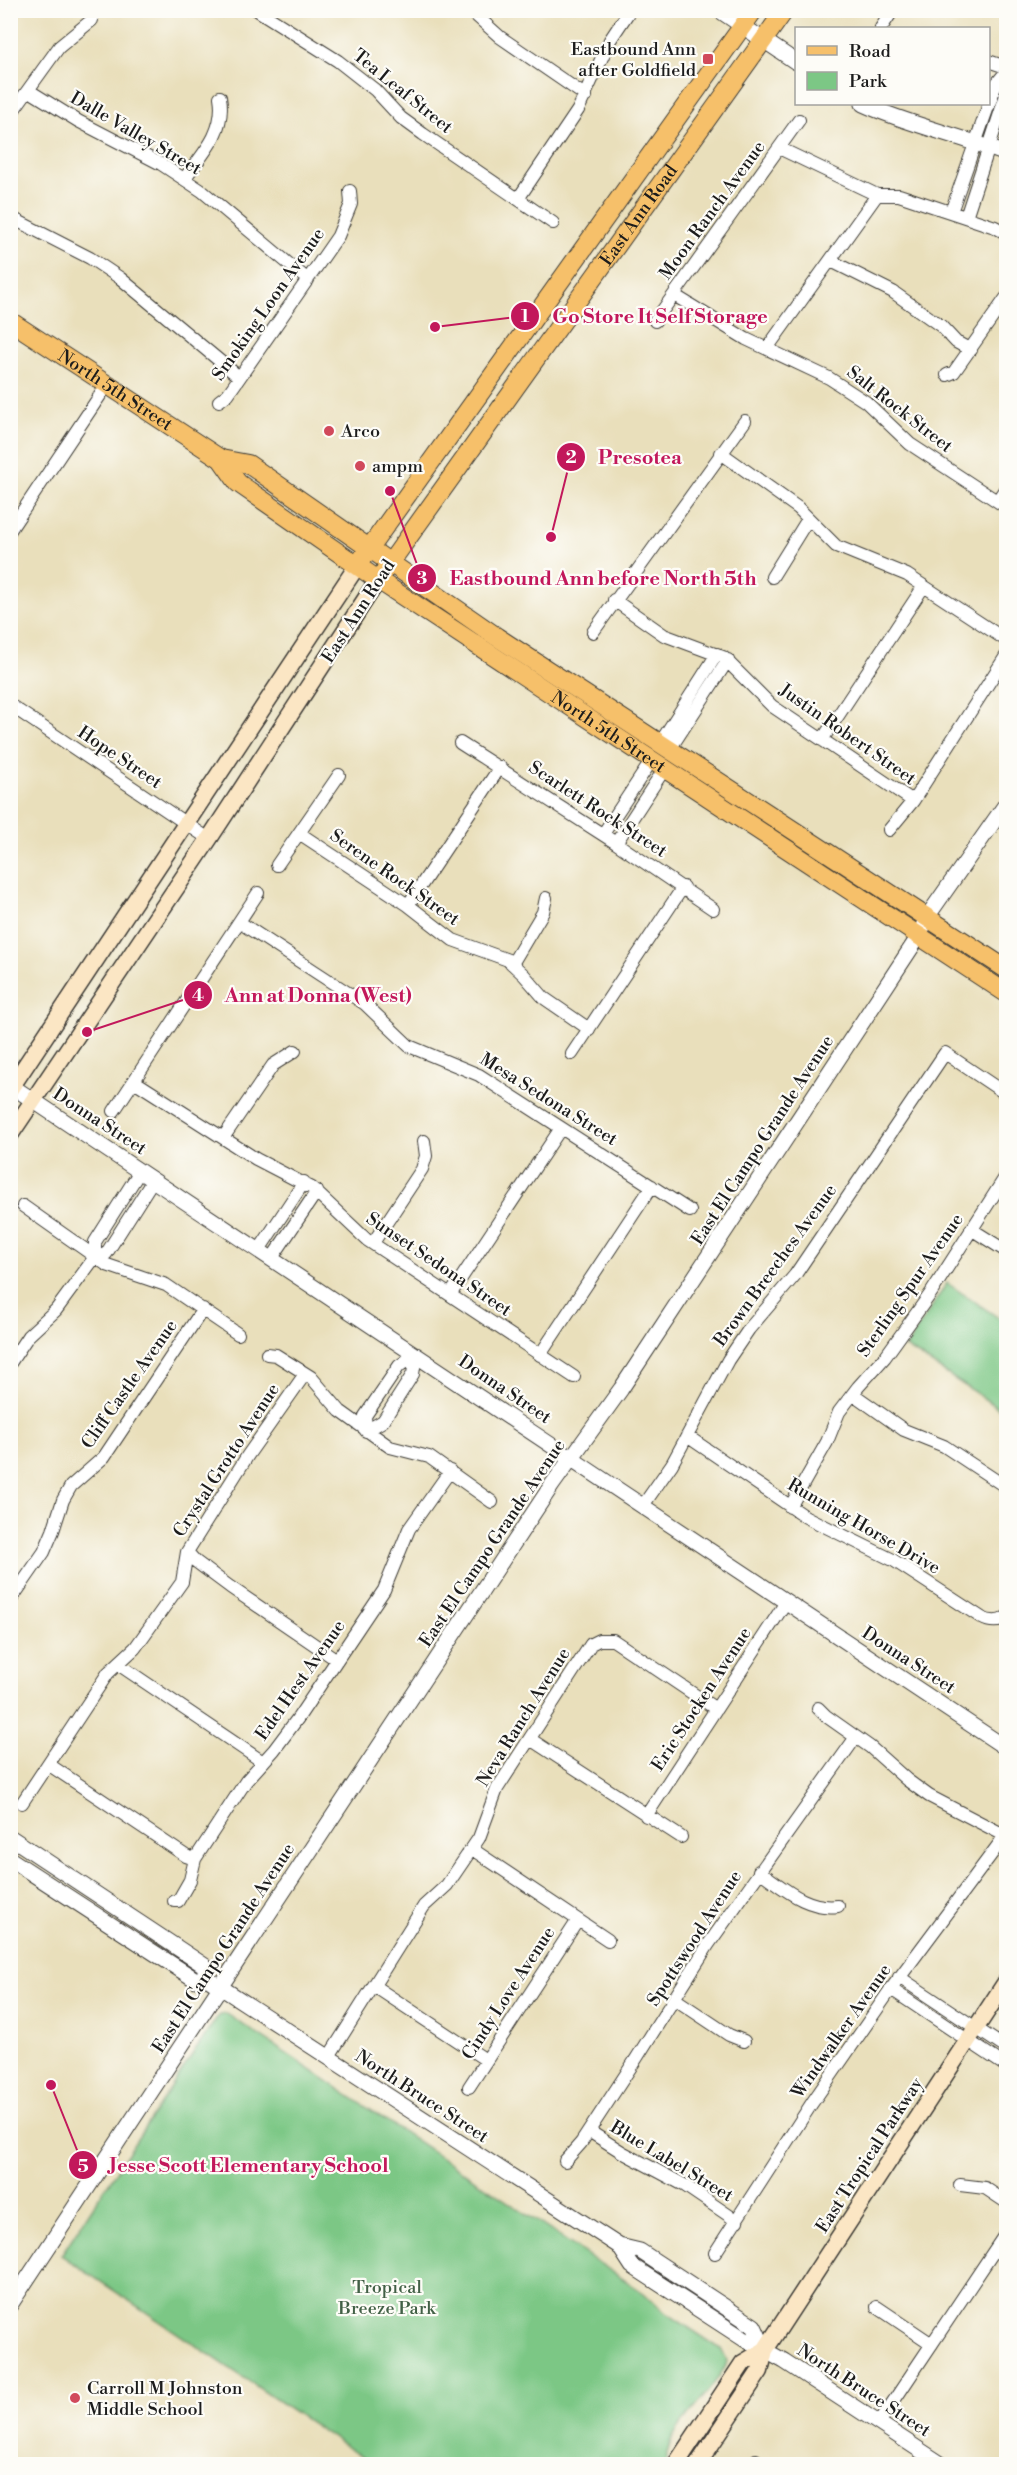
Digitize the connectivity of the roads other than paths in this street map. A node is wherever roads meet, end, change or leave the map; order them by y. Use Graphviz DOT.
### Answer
graph roads {
  1 [pos="470,10"];
  2 [pos="630,10"];
  3 [pos="719,10"];
  4 [pos="754,10"];
  5 [pos="785,10"];
  6 [pos="893,10"];
  7 [pos="260,11"];
  8 [pos="92,20"];
  9 [pos="743,26"];
  10 [pos="883,27"];
  11 [pos="764,41"];
  12 [pos="795,61"];
  13 [pos="990,62"];
  14 [pos="1006,67"];
  15 [pos="1006,72"];
  16 [pos="28,90"];
  17 [pos="1006,95"];
  18 [pos="586,96"];
  19 [pos="220,97"];
  20 [pos="990,101"];
  21 [pos="865,105"];
  22 [pos="988,105"];
  23 [pos="10,115"];
  24 [pos="799,120"];
  25 [pos="975,142"];
  26 [pos="990,147"];
  27 [pos="779,148"];
  28 [pos="1006,154"];
  29 [pos="184,179"];
  30 [pos="350,191"];
  31 [pos="877,195"];
  32 [pos="518,199"];
  33 [pos="951,212"];
  34 [pos="10,217"];
  35 [pos="966,217"];
  36 [pos="554,223"];
  37 [pos="1006,233"];
  38 [pos="593,235"];
  39 [pos="831,261"];
  40 [pos="308,280"];
  41 [pos="674,295"];
  42 [pos="1006,298"];
  43 [pos="573,308"];
  44 [pos="10,321"];
  45 [pos="655,321"];
  46 [pos="768,347"];
  47 [pos="971,350"];
  48 [pos="947,375"];
  49 [pos="239,377"];
  50 [pos="107,385"];
  51 [pos="219,401"];
  52 [pos="745,421"];
  53 [pos="721,453"];
  54 [pos="221,459"];
  55 [pos="1006,488"];
  56 [pos="1002,504"];
  57 [pos="808,519"];
  58 [pos="10,530"];
  59 [pos="369,548"];
  60 [pos="390,562"];
  61 [pos="357,566"];
  62 [pos="772,577"];
  63 [pos="378,580"];
  64 [pos="924,586"];
  65 [pos="614,600"];
  66 [pos="594,632"];
  67 [pos="1006,640"];
  68 [pos="1006,656"];
  69 [pos="722,657"];
  70 [pos="10,705"];
  71 [pos="598,725"];
  72 [pos="822,740"];
  73 [pos="460,743"];
  74 [pos="665,746"];
  75 [pos="658,764"];
  76 [pos="500,767"];
  77 [pos="339,775"];
  78 [pos="719,781"];
  79 [pos="913,801"];
  80 [pos="1006,804"];
  81 [pos="186,823"];
  82 [pos="889,830"];
  83 [pos="298,833"];
  84 [pos="603,834"];
  85 [pos="209,839"];
  86 [pos="616,843"];
  87 [pos="277,865"];
  88 [pos="683,887"];
  89 [pos="258,893"];
  90 [pos="546,898"];
  91 [pos="408,905"];
  92 [pos="713,909"];
  93 [pos="927,917"];
  94 [pos="239,922"];
  95 [pos="919,936"];
  96 [pos="512,964"];
  97 [pos="1006,969"];
  98 [pos="1006,993"];
  99 [pos="589,1029"];
  100 [pos="296,1051"];
  101 [pos="572,1054"];
  102 [pos="134,1081"];
  103 [pos="11,1087"];
  104 [pos="1006,1094"];
  105 [pos="33,1100"];
  106 [pos="114,1111"];
  107 [pos="561,1128"];
  108 [pos="10,1135"];
  109 [pos="224,1138"];
  110 [pos="424,1141"];
  111 [pos="147,1176"];
  112 [pos="1006,1176"];
  113 [pos="304,1182"];
  114 [pos="652,1186"];
  115 [pos="317,1191"];
  116 [pos="23,1206"];
  117 [pos="690,1210"];
  118 [pos="971,1228"];
  119 [pos="373,1243"];
  120 [pos="1006,1251"];
  121 [pos="265,1254"];
  122 [pos="95,1257"];
  123 [pos="450,1295"];
  124 [pos="203,1309"];
  125 [pos="238,1334"];
  126 [pos="267,1354"];
  127 [pos="416,1354"];
  128 [pos="540,1355"];
  129 [pos="10,1363"];
  130 [pos="305,1374"];
  131 [pos="574,1377"];
  132 [pos="853,1394"];
  133 [pos="366,1431"];
  134 [pos="687,1436"];
  135 [pos="572,1457"];
  136 [pos="450,1472"];
  137 [pos="1006,1487"];
  138 [pos="492,1502"];
  139 [pos="644,1504"];
  140 [pos="790,1507"];
  141 [pos="187,1552"];
  142 [pos="10,1601"];
  143 [pos="786,1602"];
  144 [pos="1001,1619"];
  145 [pos="337,1660"];
  146 [pos="118,1664"];
  147 [pos="818,1708"];
  148 [pos="716,1709"];
  149 [pos="856,1737"];
  150 [pos="530,1739"];
  151 [pos="1006,1748"];
  152 [pos="263,1762"];
  153 [pos="48,1764"];
  154 [pos="22,1803"];
  155 [pos="646,1816"];
  156 [pos="1006,1836"];
  157 [pos="10,1837"];
  158 [pos="681,1837"];
  159 [pos="472,1849"];
  160 [pos="10,1859"];
  161 [pos="195,1859"];
  162 [pos="759,1871"];
  163 [pos="174,1901"];
  164 [pos="838,1906"];
  165 [pos="578,1920"];
  166 [pos="609,1940"];
  167 [pos="205,1977"];
  168 [pos="899,1977"];
  169 [pos="1006,1982"];
  170 [pos="374,1986"];
  171 [pos="221,1988"];
  172 [pos="891,1989"];
  173 [pos="675,1999"];
  174 [pos="972,2034"];
  175 [pos="744,2041"];
  176 [pos="1006,2048"];
  177 [pos="328,2058"];
  178 [pos="486,2060"];
  179 [pos="1006,2066"];
  180 [pos="470,2087"];
  181 [pos="589,2131"];
  182 [pos="565,2161"];
  183 [pos="960,2185"];
  184 [pos="1006,2202"];
  185 [pos="737,2221"];
  186 [pos="1006,2234"];
  187 [pos="715,2253"];
  188 [pos="10,2305"];
  189 [pos="877,2307"];
  190 [pos="932,2344"];
  191 [pos="765,2350"];
  192 [pos="879,2423"];
  193 [pos="1006,2461"];
  194 [pos="676,2464"];
  195 [pos="698,2464"];
  196 [pos="941,2464"];
  197 [pos="1004,2464"];
  1 -- 18 [label="street"];
  2 -- 18 [label="street"];
  3 -- 9 [label="street"];
  4 -- 9 [label="main road, East Ann Road"];
  5 -- 11 [label="main road, East Ann Road"];
  6 -- 10 [label="street"];
  7 -- 32 [label="street, Tea Leaf Street"];
  8 -- 16 [label="street"];
  9 -- 11 [label="street"];
  9 -- 38 [label="main road, East Ann Road"];
  11 -- 12 [label="street"];
  11 -- 43 [label="main road, East Ann Road"];
  13 -- 14 [label="street"];
  15 -- 20 [label="street"];
  16 -- 23 [label="street"];
  16 -- 29 [label="street, Dalle Valley Street"];
  17 -- 26 [label="street"];
  18 -- 32 [label="street"];
  19 -- 29 [label="street"];
  21 -- 25 [label="street"];
  22 -- 25 [label="street"];
  24 -- 27 [label="street, Moon Ranch Avenue"];
  25 -- 26 [label="street"];
  25 -- 33 [label="street"];
  26 -- 28 [label="street"];
  26 -- 35 [label="street"];
  27 -- 31 [label="street"];
  27 -- 41 [label="street, Moon Ranch Avenue"];
  29 -- 40 [label="street, Dalle Valley Street"];
  30 -- 40 [label="street, Smoking Loon Avenue"];
  31 -- 33 [label="street"];
  31 -- 39 [label="street"];
  32 -- 36 [label="street, Tea Leaf Street"];
  33 -- 35 [label="street"];
  34 -- 49 [label="street"];
  35 -- 37 [label="street"];
  38 -- 43 [label="main road"];
  38 -- 59 [label="main road, East Ann Road"];
  39 -- 46 [label="street"];
  39 -- 47 [label="street"];
  40 -- 49 [label="street, Smoking Loon Avenue"];
  41 -- 45 [label="street, Moon Ranch Avenue"];
  41 -- 46 [label="street, Salt Rock Street"];
  42 -- 47 [label="street"];
  43 -- 60 [label="main road, East Ann Road"];
  44 -- 50 [label="main road, North 5th Street"];
  46 -- 56 [label="street, Salt Rock Street"];
  47 -- 48 [label="street"];
  49 -- 51 [label="street, Smoking Loon Avenue"];
  50 -- 54 [label="main road, North 5th Street"];
  50 -- 58 [label="street"];
  52 -- 53 [label="street"];
  53 -- 57 [label="street"];
  53 -- 65 [label="street"];
  54 -- 59 [label="main road, North 5th Street"];
  54 -- 61 [label="main road, North 5th Street"];
  55 -- 56 [label="street"];
  57 -- 62 [label="street"];
  57 -- 64 [label="street"];
  59 -- 60 [label="main road, North 5th Street"];
  59 -- 61 [label="main road, East Ann Road"];
  60 -- 63 [label="main road, East Ann Road"];
  60 -- 74 [label="main road, North 5th Street"];
  61 -- 63 [label="main road, North 5th Street"];
  61 -- 81 [label="main road, East Ann Road"];
  63 -- 71 [label="main road, North 5th Street"];
  63 -- 85 [label="main road, East Ann Road"];
  64 -- 67 [label="street"];
  64 -- 72 [label="street"];
  65 -- 66 [label="street"];
  65 -- 69 [label="street, Justin Robert Street"];
  68 -- 79 [label="street"];
  69 -- 72 [label="street, Justin Robert Street"];
  69 -- 74 [label="street"];
  70 -- 81 [label="street, Hope Street"];
  71 -- 74 [label="main road"];
  71 -- 75 [label="main road, North 5th Street"];
  72 -- 79 [label="street, Justin Robert Street"];
  73 -- 76 [label="street, Scarlett Rock Street"];
  74 -- 78 [label="main road, North 5th Street"];
  75 -- 78 [label="main road"];
  75 -- 84 [label="street"];
  75 -- 86 [label="street"];
  75 -- 95 [label="main road, North 5th Street"];
  76 -- 84 [label="street, Scarlett Rock Street"];
  76 -- 91 [label="street"];
  77 -- 83 [label="street"];
  78 -- 93 [label="main road, North 5th Street"];
  79 -- 82 [label="street"];
  80 -- 93 [label="street, East El Campo Grande Avenue"];
  81 -- 85 [label="street, Hope Street"];
  81 -- 103 [label="main road, East Ann Road"];
  83 -- 87 [label="street"];
  83 -- 91 [label="street, Serene Rock Street"];
  84 -- 86 [label="street, Scarlett Rock Street"];
  85 -- 105 [label="main road, East Ann Road"];
  86 -- 88 [label="street, Scarlett Rock Street"];
  88 -- 92 [label="street, Scarlett Rock Street"];
  88 -- 99 [label="street"];
  89 -- 94 [label="street"];
  90 -- 96 [label="street"];
  91 -- 96 [label="street, Serene Rock Street"];
  93 -- 95 [label="street, East El Campo Grande Avenue"];
  93 -- 97 [label="main road, North 5th Street"];
  94 -- 102 [label="street"];
  94 -- 107 [label="street, Mesa Sedona Street"];
  95 -- 98 [label="main road, North 5th Street"];
  95 -- 135 [label="street, East El Campo Grande Avenue"];
  96 -- 99 [label="street, Serene Rock Street"];
  99 -- 101 [label="street"];
  100 -- 109 [label="street"];
  102 -- 106 [label="street"];
  102 -- 109 [label="street, Sunset Sedona Street"];
  103 -- 105 [label="street, Donna Street"];
  104 -- 134 [label="street, Brown Breeches Avenue"];
  105 -- 108 [label="main road, East Ann Road"];
  105 -- 111 [label="street, Donna Street"];
  107 -- 114 [label="street, Mesa Sedona Street"];
  107 -- 123 [label="street"];
  109 -- 113 [label="street, Sunset Sedona Street"];
  110 -- 119 [label="street"];
  111 -- 121 [label="street, Donna Street"];
  111 -- 122 [label="street"];
  112 -- 118 [label="street, Sterling Spur Avenue"];
  113 -- 115 [label="street, Sunset Sedona Street"];
  113 -- 121 [label="street"];
  114 -- 117 [label="street, Mesa Sedona Street"];
  114 -- 128 [label="street"];
  115 -- 119 [label="street, Sunset Sedona Street"];
  115 -- 121 [label="street"];
  116 -- 122 [label="street"];
  118 -- 120 [label="street"];
  118 -- 132 [label="street, Sterling Spur Avenue"];
  119 -- 123 [label="street, Sunset Sedona Street"];
  121 -- 127 [label="street, Donna Street"];
  122 -- 124 [label="street"];
  122 -- 129 [label="street"];
  123 -- 128 [label="street, Sunset Sedona Street"];
  124 -- 125 [label="street"];
  124 -- 142 [label="street, Cliff Castle Avenue"];
  126 -- 130 [label="street"];
  127 -- 133 [label="street"];
  127 -- 133 [label="street"];
  127 -- 135 [label="street, Donna Street"];
  128 -- 131 [label="street, Sunset Sedona Street"];
  130 -- 133 [label="street"];
  130 -- 141 [label="street, Crystal Grotto Avenue"];
  132 -- 137 [label="street"];
  132 -- 140 [label="street, Sterling Spur Avenue"];
  133 -- 136 [label="street"];
  134 -- 139 [label="street, Brown Breeches Avenue"];
  134 -- 140 [label="street, Running Horse Drive"];
  135 -- 139 [label="street, Donna Street"];
  135 -- 171 [label="street, East El Campo Grande Avenue"];
  136 -- 138 [label="street"];
  136 -- 145 [label="street, Edel Hest Avenue"];
  139 -- 143 [label="street, Donna Street"];
  140 -- 144 [label="street, Running Horse Drive"];
  141 -- 145 [label="street"];
  141 -- 146 [label="street, Crystal Grotto Avenue"];
  143 -- 148 [label="street, Eric Stocken Avenue"];
  143 -- 151 [label="street, Donna Street"];
  145 -- 152 [label="street, Edel Hest Avenue"];
  146 -- 152 [label="street"];
  146 -- 153 [label="street, Crystal Grotto Avenue"];
  147 -- 149 [label="street"];
  148 -- 150 [label="street, Neva Ranch Avenue"];
  148 -- 155 [label="street, Eric Stocken Avenue"];
  149 -- 156 [label="street"];
  149 -- 162 [label="street, Spottswood Avenue"];
  150 -- 155 [label="street"];
  150 -- 159 [label="street, Neva Ranch Avenue"];
  152 -- 161 [label="street, Edel Hest Avenue"];
  153 -- 154 [label="street, Crystal Grotto Avenue"];
  153 -- 161 [label="street"];
  155 -- 158 [label="street"];
  156 -- 168 [label="street, Windwalker Avenue"];
  157 -- 167 [label="street, North Bruce Street"];
  159 -- 165 [label="street"];
  159 -- 170 [label="street, Neva Ranch Avenue"];
  160 -- 167 [label="street, North Bruce Street"];
  161 -- 163 [label="street, Edel Hest Avenue"];
  162 -- 164 [label="street"];
  162 -- 173 [label="street, Spottswood Avenue"];
  165 -- 166 [label="street"];
  165 -- 178 [label="street, Cindy Love Avenue"];
  167 -- 171 [label="street, North Bruce Street"];
  168 -- 172 [label="street, Windwalker Avenue"];
  168 -- 174 [label="street"];
  169 -- 174 [label="main road, East Tropical Parkway"];
  170 -- 177 [label="street, Neva Ranch Avenue"];
  170 -- 178 [label="street"];
  171 -- 177 [label="street, North Bruce Street"];
  171 -- 188 [label="street, East El Campo Grande Avenue"];
  172 -- 174 [label="street"];
  172 -- 185 [label="street, Windwalker Avenue"];
  173 -- 175 [label="street"];
  173 -- 181 [label="street, Spottswood Avenue"];
  174 -- 176 [label="street"];
  174 -- 179 [label="street"];
  174 -- 191 [label="main road, East Tropical Parkway"];
  177 -- 191 [label="street, North Bruce Street"];
  178 -- 180 [label="street, Cindy Love Avenue"];
  181 -- 182 [label="street, Spottswood Avenue"];
  181 -- 185 [label="street, Blue Label Street"];
  183 -- 184 [label="street"];
  185 -- 187 [label="street, Windwalker Avenue"];
  186 -- 190 [label="street"];
  189 -- 190 [label="street"];
  190 -- 192 [label="street"];
  191 -- 192 [label="street, North Bruce Street"];
  191 -- 194 [label="main road, East Tropical Parkway"];
  191 -- 195 [label="main road, East Tropical Parkway"];
  192 -- 196 [label="street, North Bruce Street"];
  193 -- 197 [label="street"];
}
